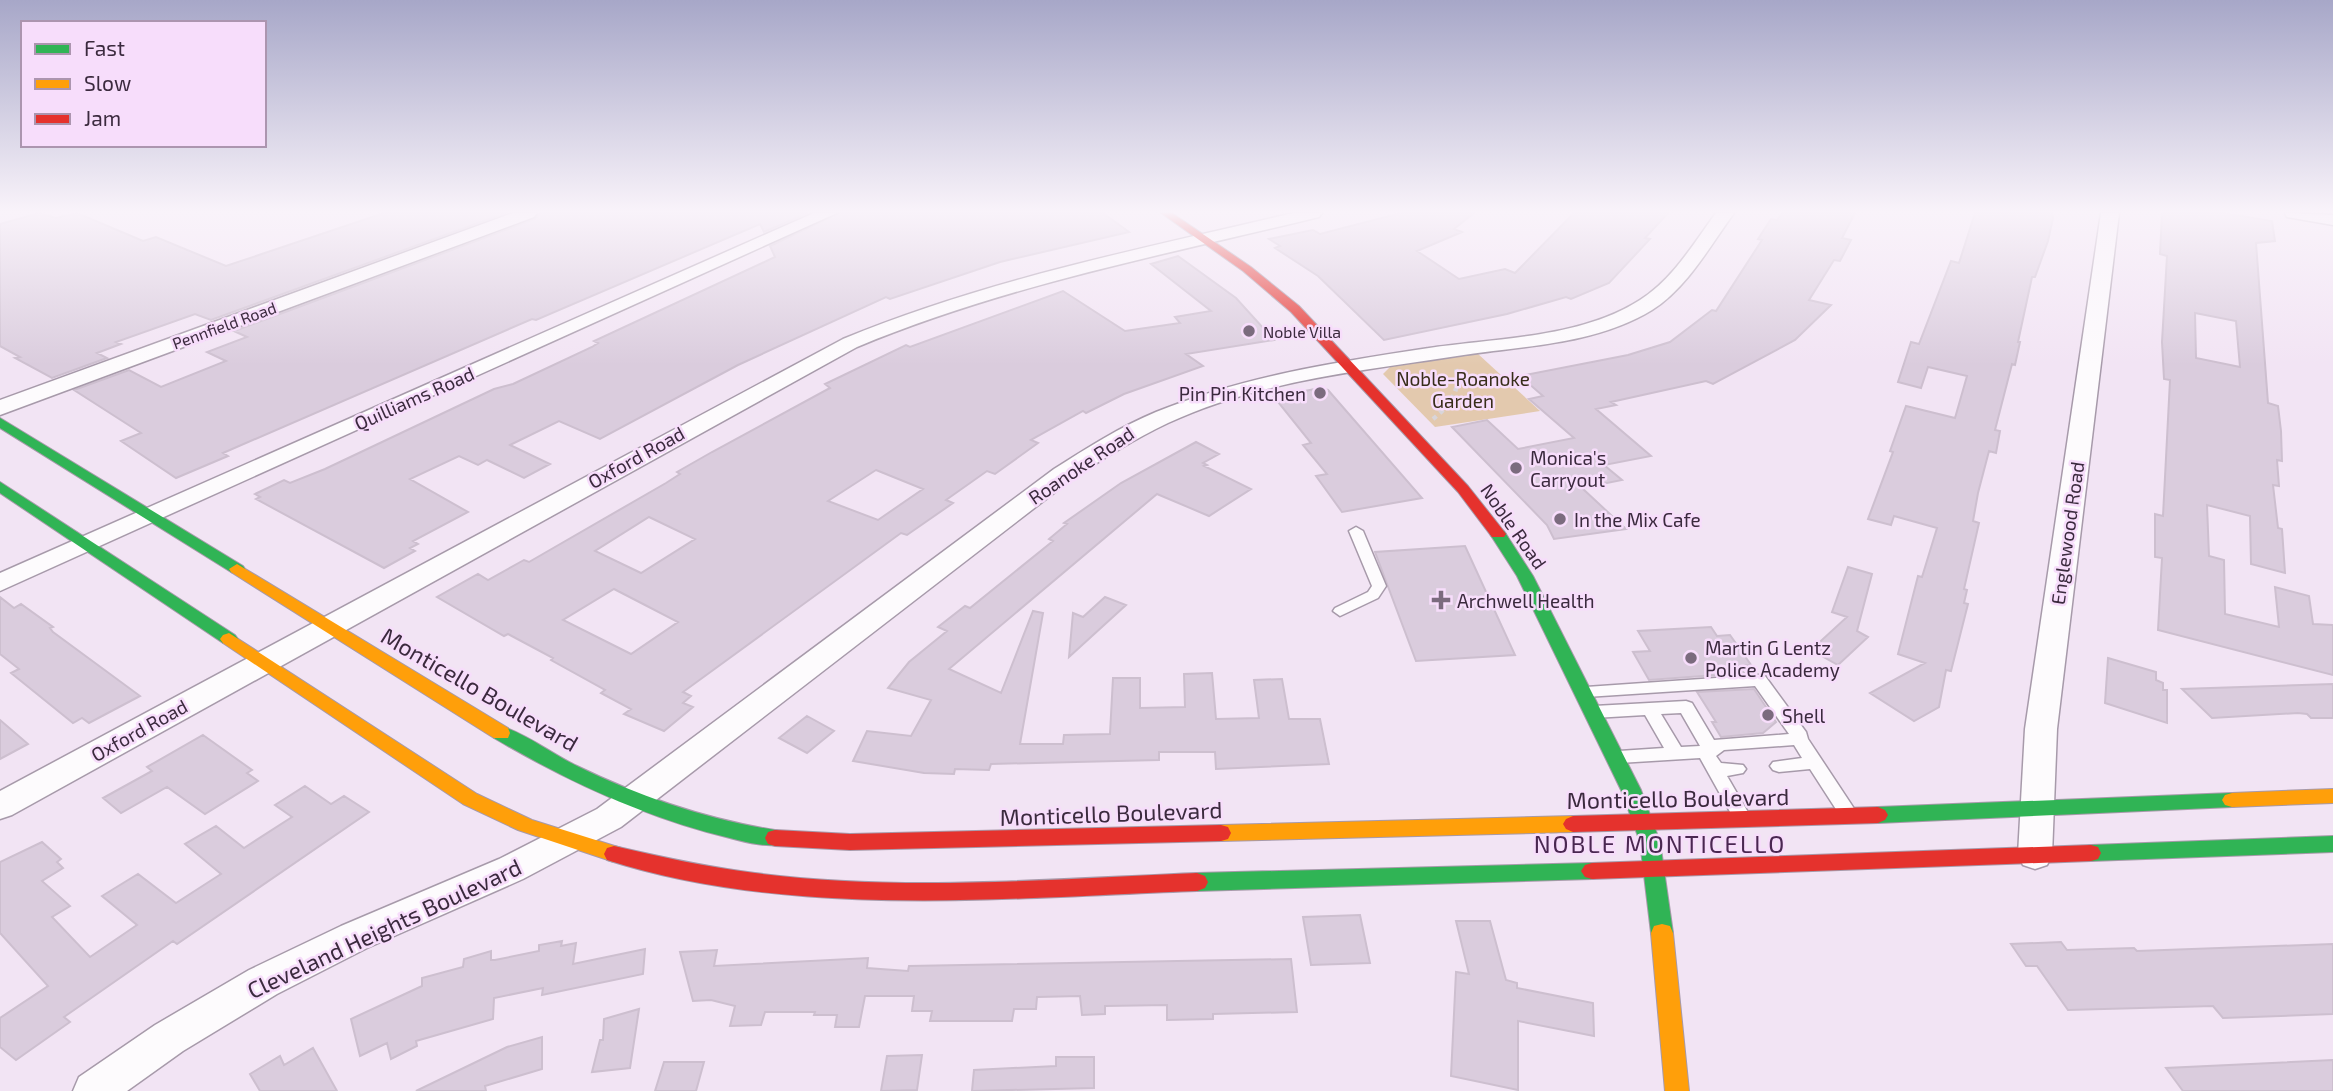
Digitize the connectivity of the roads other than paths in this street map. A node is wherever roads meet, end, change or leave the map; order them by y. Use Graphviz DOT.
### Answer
graph roads {
  1 [pos="390,264"];
  2 [pos="714,264"];
  3 [pos="1094,264"];
  4 [pos="1238,264"];
  5 [pos="1685,264"];
  6 [pos="2103,264"];
  7 [pos="1350,367"];
  8 [pos="0,408"];
  9 [pos="0,422"];
  10 [pos="0,486"];
  11 [pos="150,515"];
  12 [pos="1356,531"];
  13 [pos="86,544"];
  14 [pos="0,583"];
  15 [pos="1340,611"];
  16 [pos="328,626"];
  17 [pos="262,663"];
  18 [pos="1583,692"];
  19 [pos="1650,709"];
  20 [pos="1592,712"];
  21 [pos="1799,739"];
  22 [pos="1708,751"];
  23 [pos="1676,753"];
  24 [pos="1614,757"];
  25 [pos="1813,763"];
  26 [pos="1779,766"];
  27 [pos="1737,769"];
  28 [pos="1715,770"];
  29 [pos="2333,796"];
  30 [pos="0,806"];
  31 [pos="2036,807"];
  32 [pos="624,808"];
  33 [pos="1743,820"];
  34 [pos="1839,820"];
  35 [pos="1643,821"];
  36 [pos="566,842"];
  37 [pos="2333,844"];
  38 [pos="2035,855"];
  39 [pos="1655,868"];
  40 [pos="94,1091"];
  41 [pos="1677,1091"];
  1 -- 8 [label="street, Pennfield Road"];
  2 -- 11 [label="street, Quilliams Road"];
  3 -- 16 [label="street, Oxford Road"];
  4 -- 7 [label="main road, Noble Road"];
  5 -- 7 [label="street, Roanoke Road"];
  6 -- 31 [label="street, Englewood Road"];
  7 -- 18 [label="main road, Noble Road"];
  7 -- 32 [label="street, Roanoke Road"];
  9 -- 11 [label="main road, Monticello Boulevard"];
  10 -- 13 [label="main road"];
  11 -- 13 [label="street, Quilliams Road"];
  11 -- 16 [label="main road, Monticello Boulevard"];
  12 -- 15 [label="lane"];
  13 -- 14 [label="street, Quilliams Road"];
  13 -- 17 [label="main road"];
  16 -- 17 [label="street, Oxford Road"];
  16 -- 32 [label="main road, Monticello Boulevard"];
  17 -- 30 [label="street, Oxford Road"];
  17 -- 36 [label="main road"];
  18 -- 20 [label="main road, Noble Road"];
  18 -- 21 [label="lane"];
  19 -- 20 [label="lane"];
  19 -- 22 [label="lane"];
  19 -- 23 [label="lane"];
  20 -- 24 [label="main road, Noble Road"];
  21 -- 22 [label="lane"];
  21 -- 25 [label="lane"];
  22 -- 23 [label="lane"];
  22 -- 28 [label="lane"];
  23 -- 24 [label="lane"];
  24 -- 35 [label="main road, Noble Road"];
  25 -- 26 [label="lane"];
  25 -- 34 [label="lane"];
  27 -- 28 [label="lane"];
  28 -- 33 [label="lane"];
  29 -- 31 [label="main road, Monticello Boulevard"];
  31 -- 34 [label="main road, Monticello Boulevard"];
  31 -- 38 [label="street, Englewood Road"];
  32 -- 35 [label="main road, Monticello Boulevard"];
  32 -- 36 [label="street, Cleveland Heights Boulevard"];
  33 -- 34 [label="main road, Monticello Boulevard"];
  33 -- 35 [label="main road, Monticello Boulevard"];
  35 -- 39 [label="main road, Noble Road"];
  36 -- 39 [label="main road"];
  36 -- 40 [label="street, Cleveland Heights Boulevard"];
  37 -- 38 [label="main road"];
  38 -- 39 [label="main road"];
  39 -- 41 [label="main road, Noble Road"];
}
